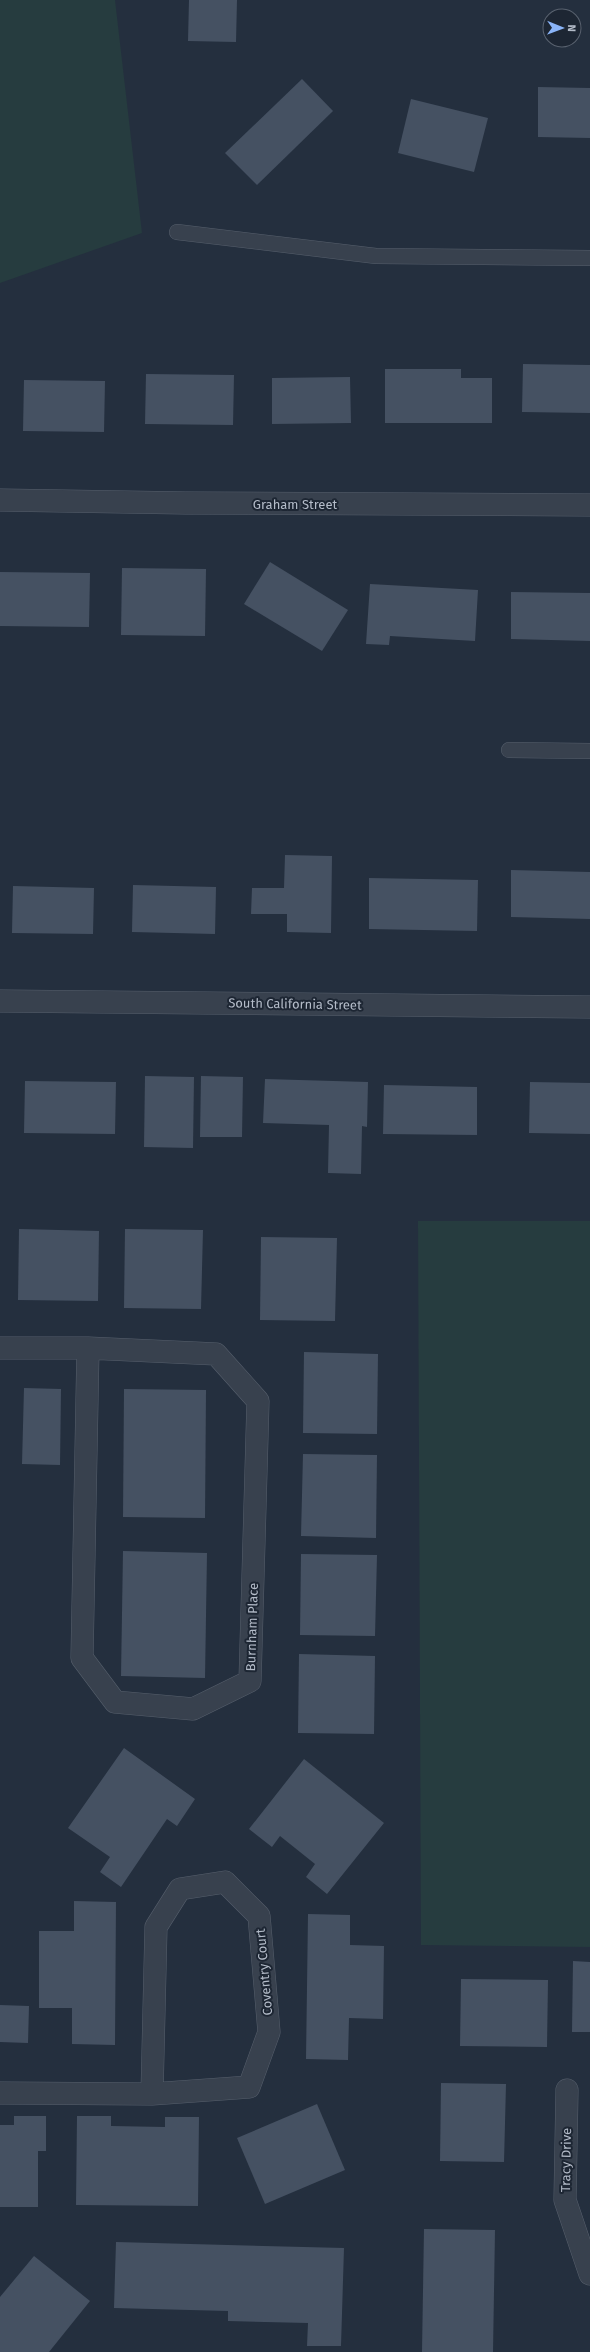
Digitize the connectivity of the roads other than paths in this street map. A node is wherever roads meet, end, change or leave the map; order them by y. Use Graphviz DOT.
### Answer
graph roads {
  1 [pos="177,232"];
  2 [pos="590,258"];
  3 [pos="0,500"];
  4 [pos="590,504"];
  5 [pos="509,750"];
  6 [pos="590,751"];
  7 [pos="0,1001"];
  8 [pos="590,1007"];
  9 [pos="0,1348"];
  10 [pos="88,1348"];
  11 [pos="567,2090"];
  12 [pos="0,2093"];
  13 [pos="152,2094"];
  14 [pos="590,2274"];
  1 -- 2 [label="lane"];
  3 -- 4 [label="street, Graham Street"];
  5 -- 6 [label="lane"];
  7 -- 8 [label="street, South California Street"];
  9 -- 10 [label="street, Burnham Place"];
  10 -- 10 [label="street, Burnham Place"];
  11 -- 14 [label="street, Tracy Drive"];
  12 -- 13 [label="street, Coventry Court"];
  13 -- 13 [label="street, Coventry Court"];
}
